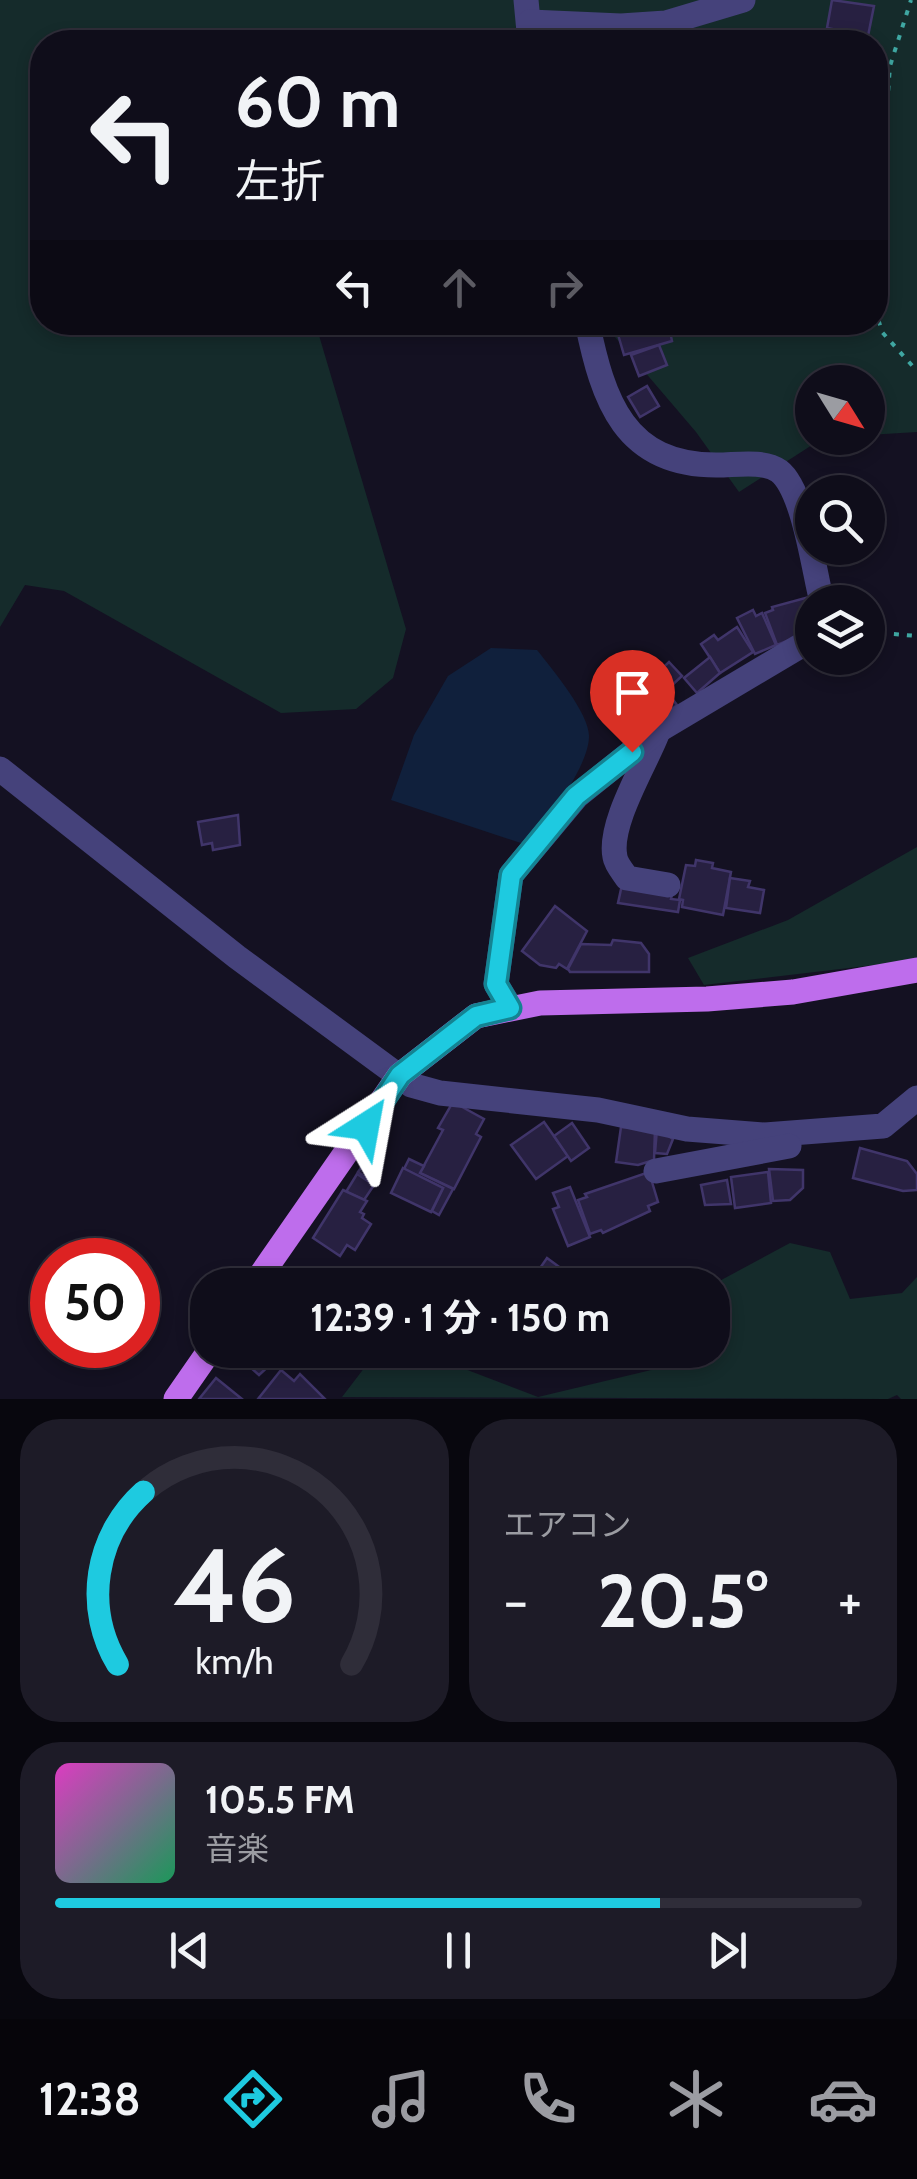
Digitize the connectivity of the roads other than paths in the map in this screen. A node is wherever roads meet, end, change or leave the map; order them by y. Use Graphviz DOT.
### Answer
graph roads {
  1 [pos="742,0"];
  2 [pos="529,22"];
  3 [pos="589,335"];
  4 [pos="818,585"];
  5 [pos="795,648"];
  6 [pos="659,730"];
  7 [pos="0,769"];
  8 [pos="668,885"];
  9 [pos="917,970"];
  10 [pos="510,1008"];
  11 [pos="400,1075"];
  12 [pos="917,1098"];
  13 [pos="820,1130"];
  14 [pos="656,1171"];
  15 [pos="266,1268"];
  16 [pos="198,1368"];
  17 [pos="176,1399"];
  1 -- 2 [label="street"];
  3 -- 4 [label="street"];
  5 -- 6 [label="street"];
  6 -- 8 [label="street"];
  6 -- 10 [label="street"];
  7 -- 11 [label="street"];
  9 -- 10 [label="main road"];
  10 -- 11 [label="main road"];
  11 -- 13 [label="street"];
  11 -- 15 [label="main road"];
  12 -- 13 [label="street"];
  13 -- 14 [label="street"];
  16 -- 17 [label="main road"];
}
